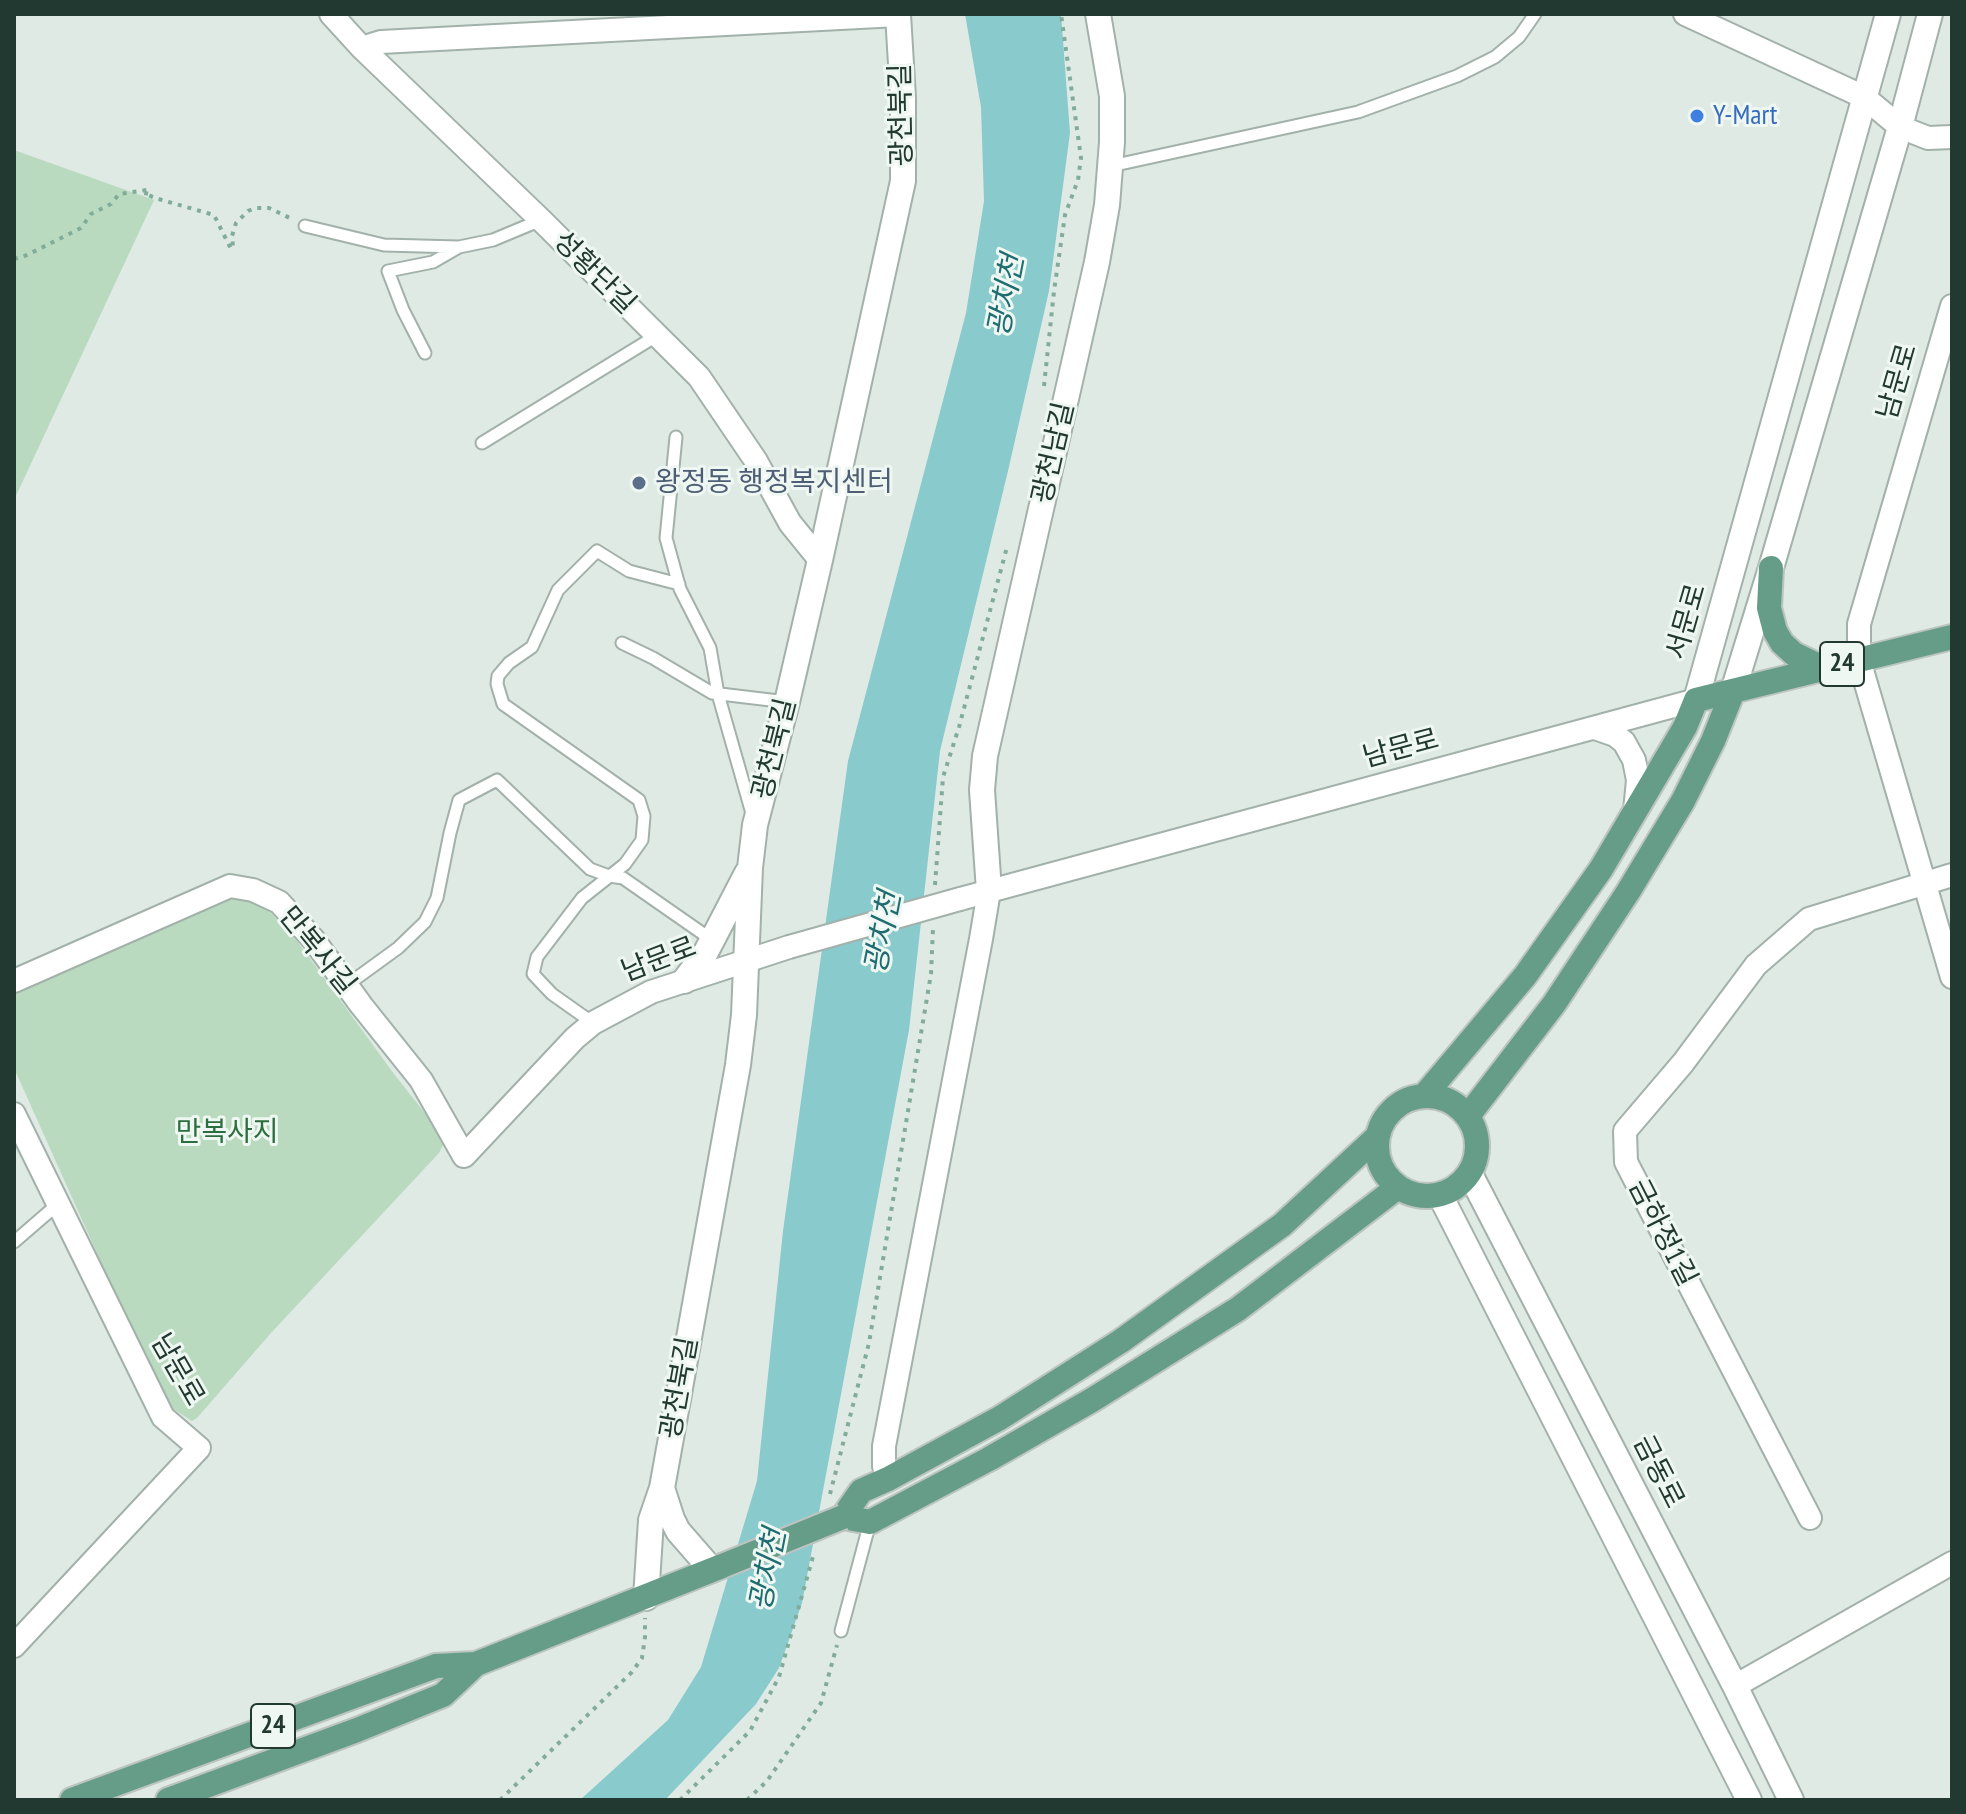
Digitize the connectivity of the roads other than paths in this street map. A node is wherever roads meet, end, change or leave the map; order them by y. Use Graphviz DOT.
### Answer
graph roads {
  1 [pos="331,14"];
  2 [pos="898,14"];
  3 [pos="1098,14"];
  4 [pos="1535,14"];
  5 [pos="1685,14"];
  6 [pos="1888,14"];
  7 [pos="1930,14"];
  8 [pos="362,48"];
  9 [pos="1864,97"];
  10 [pos="1900,127"];
  11 [pos="1952,137"];
  12 [pos="1110,166"];
  13 [pos="541,220"];
  14 [pos="305,226"];
  15 [pos="459,247"];
  16 [pos="1952,306"];
  17 [pos="656,336"];
  18 [pos="425,353"];
  19 [pos="1941,377"];
  20 [pos="676,437"];
  21 [pos="482,443"];
  22 [pos="820,560"];
  23 [pos="1771,568"];
  24 [pos="679,584"];
  25 [pos="1952,637"];
  26 [pos="622,643"];
  27 [pos="1859,660"];
  28 [pos="1823,668"];
  29 [pos="1733,691"];
  30 [pos="718,694"];
  31 [pos="1696,700"];
  32 [pos="787,702"];
  33 [pos="1595,728"];
  34 [pos="1635,811"];
  35 [pos="755,825"];
  36 [pos="750,868"];
  37 [pos="1952,875"];
  38 [pos="609,876"];
  39 [pos="1924,883"];
  40 [pos="989,891"];
  41 [pos="712,940"];
  42 [pos="746,960"];
  43 [pos="1952,977"];
  44 [pos="14,981"];
  45 [pos="684,981"];
  46 [pos="347,985"];
  47 [pos="593,1023"];
  48 [pos="1424,1096"];
  49 [pos="14,1114"];
  50 [pos="1468,1116"];
  51 [pos="1377,1137"];
  52 [pos="464,1156"];
  53 [pos="1470,1174"];
  54 [pos="1398,1187"];
  55 [pos="1440,1195"];
  56 [pos="58,1204"];
  57 [pos="14,1242"];
  58 [pos="1121,1341"];
  59 [pos="1141,1371"];
  60 [pos="888,1479"];
  61 [pos="662,1488"];
  62 [pos="843,1517"];
  63 [pos="1810,1518"];
  64 [pos="870,1522"];
  65 [pos="1952,1563"];
  66 [pos="717,1568"];
  67 [pos="646,1598"];
  68 [pos="841,1631"];
  69 [pos="14,1646"];
  70 [pos="476,1664"];
  71 [pos="1735,1686"];
  72 [pos="72,1800"];
  73 [pos="168,1800"];
  74 [pos="1749,1800"];
  75 [pos="1791,1800"];
  1 -- 8 [label="street, 성황단길"];
  2 -- 8 [label="street"];
  2 -- 22 [label="street, 광천북길"];
  3 -- 12 [label="street, 광천남길"];
  4 -- 12 [label="lane"];
  5 -- 9 [label="street"];
  6 -- 9 [label="street, 서문로"];
  7 -- 10 [label="street"];
  8 -- 13 [label="street, 성황단길"];
  9 -- 10 [label="street"];
  9 -- 31 [label="street, 서문로"];
  10 -- 11 [label="street"];
  10 -- 23 [label="street"];
  12 -- 40 [label="street, 광천남길"];
  13 -- 15 [label="lane"];
  13 -- 17 [label="street, 성황단길"];
  14 -- 15 [label="lane"];
  15 -- 18 [label="lane"];
  16 -- 19 [label="street, 남문로"];
  17 -- 21 [label="lane"];
  17 -- 22 [label="street, 성황단길"];
  19 -- 27 [label="street, 남문로"];
  20 -- 24 [label="lane"];
  22 -- 32 [label="street, 광천북길"];
  23 -- 28 [label="main road"];
  23 -- 29 [label="street"];
  24 -- 30 [label="lane"];
  24 -- 38 [label="lane"];
  25 -- 27 [label="main road, 남문로 / 24"];
  26 -- 30 [label="lane"];
  27 -- 28 [label="main road, 남문로 / 24"];
  27 -- 39 [label="street"];
  28 -- 29 [label="main road, 남문로 / 24"];
  29 -- 31 [label="main road, 남문로 / 24"];
  29 -- 50 [label="main road"];
  30 -- 32 [label="lane"];
  30 -- 35 [label="lane"];
  31 -- 33 [label="street, 남문로"];
  31 -- 34 [label="main road, 서문로"];
  32 -- 35 [label="street, 광천북길"];
  33 -- 34 [label="street"];
  33 -- 40 [label="street, 남문로"];
  34 -- 48 [label="main road, 서문로"];
  35 -- 36 [label="street, 광천북길"];
  36 -- 41 [label="street"];
  36 -- 42 [label="street, 광천북길"];
  37 -- 39 [label="street, 금하정1길"];
  38 -- 41 [label="lane"];
  38 -- 46 [label="lane"];
  38 -- 47 [label="lane"];
  39 -- 43 [label="street"];
  39 -- 63 [label="street, 금하정1길"];
  40 -- 42 [label="street, 남문로, bridge"];
  40 -- 60 [label="street"];
  41 -- 45 [label="street"];
  42 -- 45 [label="street, 남문로"];
  42 -- 61 [label="street, 광천북길"];
  44 -- 46 [label="street, 만복사길"];
  45 -- 47 [label="street, 남문로"];
  46 -- 52 [label="street, 만복사길"];
  47 -- 52 [label="street, 남문로"];
  48 -- 50 [label="main road"];
  48 -- 51 [label="main road"];
  49 -- 56 [label="street, 남문로"];
  50 -- 53 [label="main road"];
  51 -- 54 [label="main road"];
  51 -- 58 [label="main road"];
  53 -- 55 [label="main road"];
  53 -- 71 [label="street, 금동로"];
  54 -- 55 [label="main road"];
  54 -- 59 [label="main road"];
  55 -- 74 [label="street"];
  56 -- 57 [label="lane"];
  56 -- 69 [label="street, 남문로"];
  58 -- 59 [label="main road"];
  58 -- 60 [label="main road"];
  59 -- 64 [label="main road"];
  60 -- 62 [label="main road"];
  61 -- 66 [label="street, 광천북길"];
  61 -- 67 [label="street, 광천북길"];
  62 -- 64 [label="main road"];
  62 -- 66 [label="main road, bridge"];
  64 -- 68 [label="lane"];
  65 -- 71 [label="street"];
  66 -- 67 [label="main road, 24"];
  67 -- 70 [label="main road, 24"];
  70 -- 72 [label="main road, 24"];
  70 -- 73 [label="main road, 24"];
  71 -- 75 [label="street, 금동로"];
}
